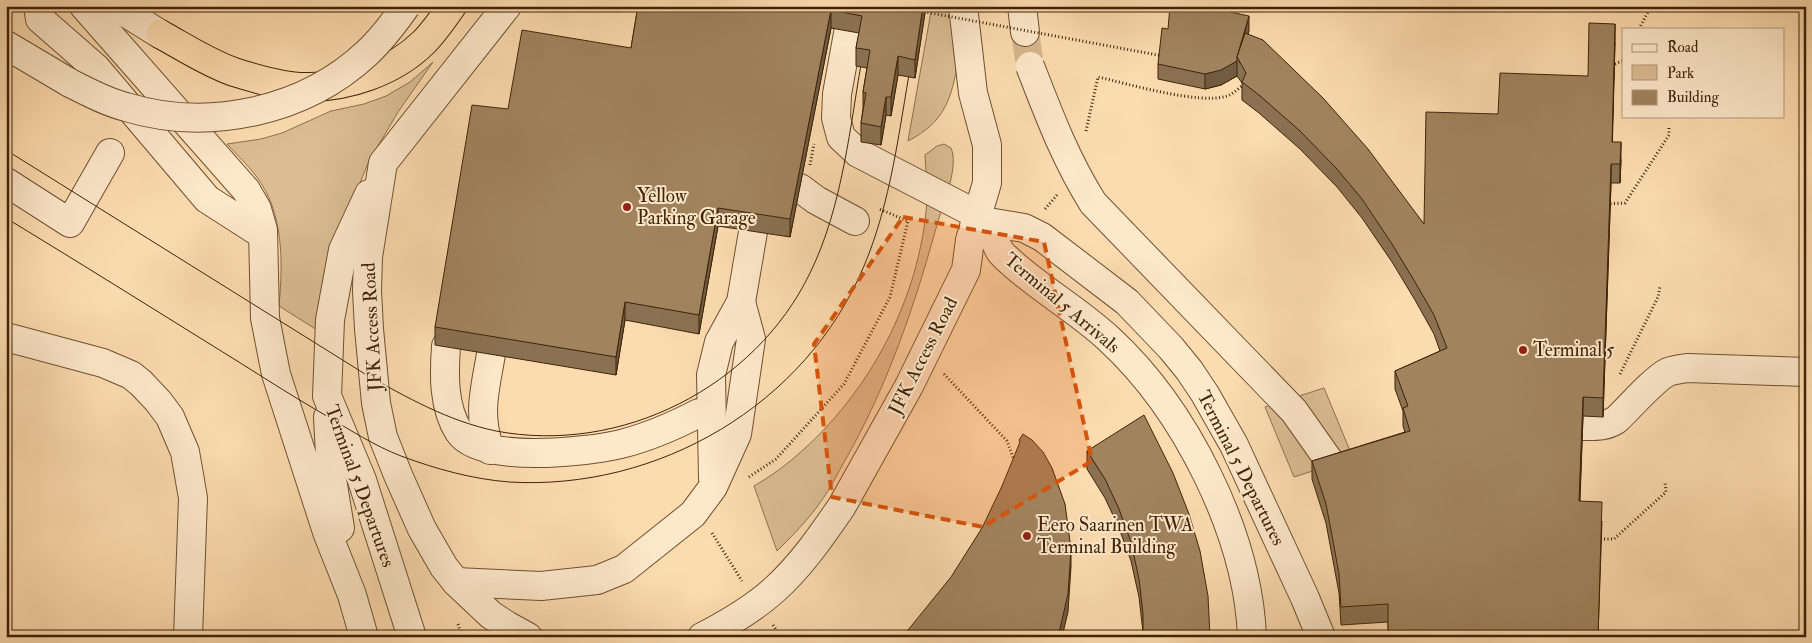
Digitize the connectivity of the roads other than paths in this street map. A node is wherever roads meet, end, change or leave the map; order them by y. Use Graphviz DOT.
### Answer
graph roads {
  1 [pos="38,6"];
  2 [pos="84,6"];
  3 [pos="406,6"];
  4 [pos="452,6"];
  5 [pos="506,6"];
  6 [pos="853,6"];
  7 [pos="963,6"];
  8 [pos="116,7"];
  9 [pos="160,34"];
  10 [pos="6,45"];
  11 [pos="1030,66"];
  12 [pos="110,153"];
  13 [pos="383,163"];
  14 [pos="805,178"];
  15 [pos="6,182"];
  16 [pos="863,213"];
  17 [pos="982,218"];
  18 [pos="753,232"];
  19 [pos="263,235"];
  20 [pos="6,337"];
  21 [pos="446,346"];
  22 [pos="490,354"];
  23 [pos="1806,372"];
  24 [pos="327,396"];
  25 [pos="699,413"];
  26 [pos="1582,426"];
  27 [pos="490,450"];
  28 [pos="1359,510"];
  29 [pos="456,582"];
  30 [pos="352,595"];
  31 [pos="188,637"];
  32 [pos="364,637"];
  33 [pos="412,637"];
  34 [pos="528,637"];
  35 [pos="702,637"];
  36 [pos="1252,637"];
  37 [pos="1321,637"];
  1 -- 19 [label="street"];
  2 -- 19 [label="street"];
  3 -- 10 [label="street, bridge"];
  4 -- 9 [label="highway"];
  5 -- 13 [label="street, JFK Access Road"];
  6 -- 17 [label="street, Terminal 5 Departures"];
  7 -- 17 [label="street, JFK Access Road"];
  8 -- 9 [label="street"];
  11 -- 28 [label="street, bridge"];
  12 -- 15 [label="street"];
  13 -- 24 [label="street, Terminal 5 Departures"];
  13 -- 29 [label="street, JFK Access Road"];
  14 -- 16 [label="street"];
  17 -- 35 [label="street, JFK Access Road"];
  17 -- 36 [label="street, Terminal 5 Arrivals"];
  17 -- 37 [label="street, Terminal 5 Departures"];
  18 -- 29 [label="street"];
  19 -- 30 [label="street"];
  20 -- 31 [label="street"];
  21 -- 27 [label="street"];
  22 -- 27 [label="street"];
  23 -- 26 [label="street"];
  24 -- 30 [label="street"];
  24 -- 33 [label="street, Terminal 5 Departures"];
  25 -- 27 [label="street"];
  29 -- 34 [label="street, JFK Access Road"];
  30 -- 32 [label="street"];
}
